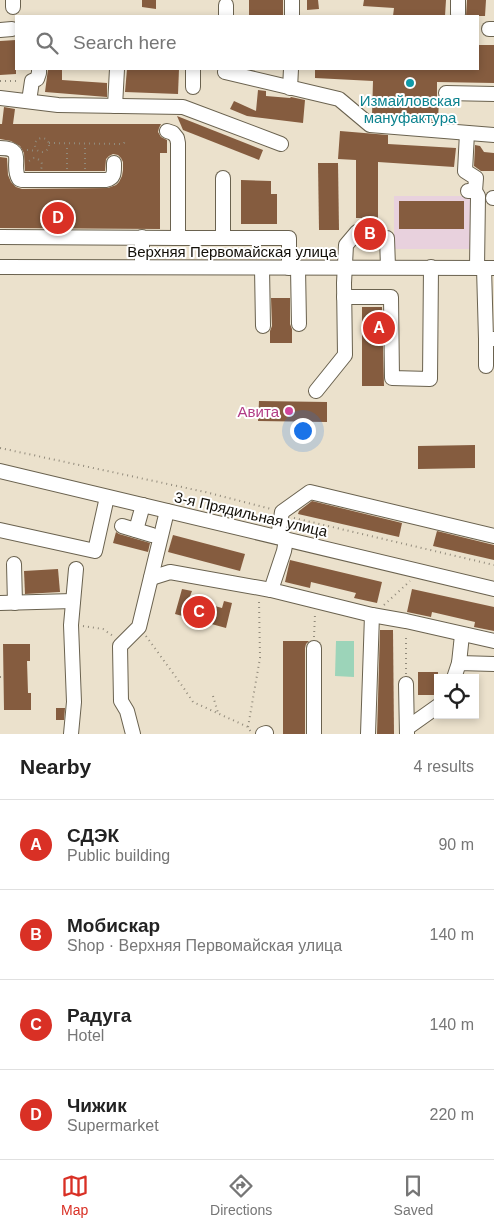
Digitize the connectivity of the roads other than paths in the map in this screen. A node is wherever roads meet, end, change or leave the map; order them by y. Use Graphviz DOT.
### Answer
graph roads {
  1 [pos="292,0"];
  2 [pos="458,0"];
  3 [pos="458,14"];
  4 [pos="292,15"];
  5 [pos="117,70"];
  6 [pos="193,70"];
  7 [pos="226,70"];
  8 [pos="290,70"];
  9 [pos="36,75"];
  10 [pos="193,87"];
  11 [pos="290,88"];
  12 [pos="446,93"];
  13 [pos="494,94"];
  14 [pos="0,98"];
  15 [pos="29,101"];
  16 [pos="115,106"];
  17 [pos="167,132"];
  18 [pos="467,133"];
  19 [pos="494,135"];
  20 [pos="282,144"];
  21 [pos="0,148"];
  22 [pos="114,163"];
  23 [pos="223,178"];
  24 [pos="357,232"];
  25 [pos="0,237"];
  26 [pos="142,238"];
  27 [pos="178,238"];
  28 [pos="223,238"];
  29 [pos="387,238"];
  30 [pos="0,267"];
  31 [pos="142,267"];
  32 [pos="388,267"];
  33 [pos="431,267"];
  34 [pos="262,268"];
  35 [pos="294,268"];
  36 [pos="344,268"];
  37 [pos="485,268"];
  38 [pos="344,297"];
  39 [pos="299,324"];
  40 [pos="263,326"];
  41 [pos="490,339"];
  42 [pos="486,366"];
  43 [pos="316,391"];
  44 [pos="0,471"];
  45 [pos="107,497"];
  46 [pos="143,505"];
  47 [pos="167,511"];
  48 [pos="122,526"];
  49 [pos="0,530"];
  50 [pos="136,530"];
  51 [pos="152,535"];
  52 [pos="494,536"];
  53 [pos="282,538"];
  54 [pos="14,564"];
  55 [pos="76,569"];
  56 [pos="151,578"];
  57 [pos="265,589"];
  58 [pos="494,589"];
  59 [pos="73,601"];
  60 [pos="0,603"];
  61 [pos="15,603"];
  62 [pos="372,615"];
  63 [pos="462,635"];
  64 [pos="494,641"];
  65 [pos="314,648"];
  66 [pos="459,663"];
  67 [pos="494,664"];
  68 [pos="455,674"];
  69 [pos="406,684"];
  70 [pos="434,709"];
  71 [pos="407,731"];
  72 [pos="71,734"];
  73 [pos="133,734"];
  74 [pos="314,734"];
  75 [pos="368,734"];
  1 -- 4 [label="street"];
  2 -- 3 [label="street"];
  5 -- 16 [label="street"];
  6 -- 10 [label="street"];
  7 -- 11 [label="street"];
  8 -- 11 [label="street"];
  9 -- 15 [label="street"];
  11 -- 18 [label="street"];
  12 -- 13 [label="street"];
  14 -- 15 [label="street"];
  15 -- 16 [label="street"];
  16 -- 20 [label="street"];
  17 -- 27 [label="street"];
  18 -- 19 [label="street"];
  18 -- 37 [label="street"];
  21 -- 22 [label="street"];
  23 -- 28 [label="street"];
  24 -- 36 [label="street"];
  25 -- 26 [label="street"];
  26 -- 27 [label="street"];
  26 -- 31 [label="street"];
  27 -- 28 [label="street"];
  28 -- 35 [label="street"];
  29 -- 32 [label="street"];
  30 -- 31 [label="street, Верхняя Первомайская улица"];
  31 -- 34 [label="street, Верхняя Первомайская улица"];
  32 -- 33 [label="street, Верхняя Первомайская улица"];
  32 -- 36 [label="street, Верхняя Первомайская улица"];
  33 -- 37 [label="street, Верхняя Первомайская улица"];
  33 -- 38 [label="street"];
  34 -- 35 [label="street, Верхняя Первомайская улица"];
  34 -- 40 [label="street"];
  35 -- 36 [label="street, Верхняя Первомайская улица"];
  35 -- 39 [label="street"];
  36 -- 38 [label="street"];
  37 -- 41 [label="street"];
  38 -- 43 [label="street"];
  41 -- 42 [label="street"];
  44 -- 45 [label="street, 3-я Прядильная улица"];
  45 -- 46 [label="street, 3-я Прядильная улица"];
  45 -- 49 [label="street"];
  46 -- 47 [label="street, 3-я Прядильная улица"];
  46 -- 50 [label="street"];
  47 -- 53 [label="street, 3-я Прядильная улица"];
  47 -- 56 [label="street"];
  48 -- 50 [label="street"];
  50 -- 51 [label="street"];
  52 -- 53 [label="street"];
  53 -- 57 [label="street"];
  53 -- 58 [label="street, 3-я Прядильная улица"];
  54 -- 61 [label="street"];
  55 -- 59 [label="street"];
  56 -- 57 [label="street"];
  56 -- 73 [label="street"];
  57 -- 62 [label="street"];
  59 -- 61 [label="street"];
  59 -- 72 [label="street"];
  60 -- 61 [label="street"];
  62 -- 63 [label="street"];
  62 -- 75 [label="street"];
  63 -- 64 [label="street"];
  63 -- 66 [label="street"];
  65 -- 74 [label="street"];
  66 -- 67 [label="street"];
  66 -- 68 [label="street"];
  69 -- 71 [label="street"];
  70 -- 71 [label="street"];
}
